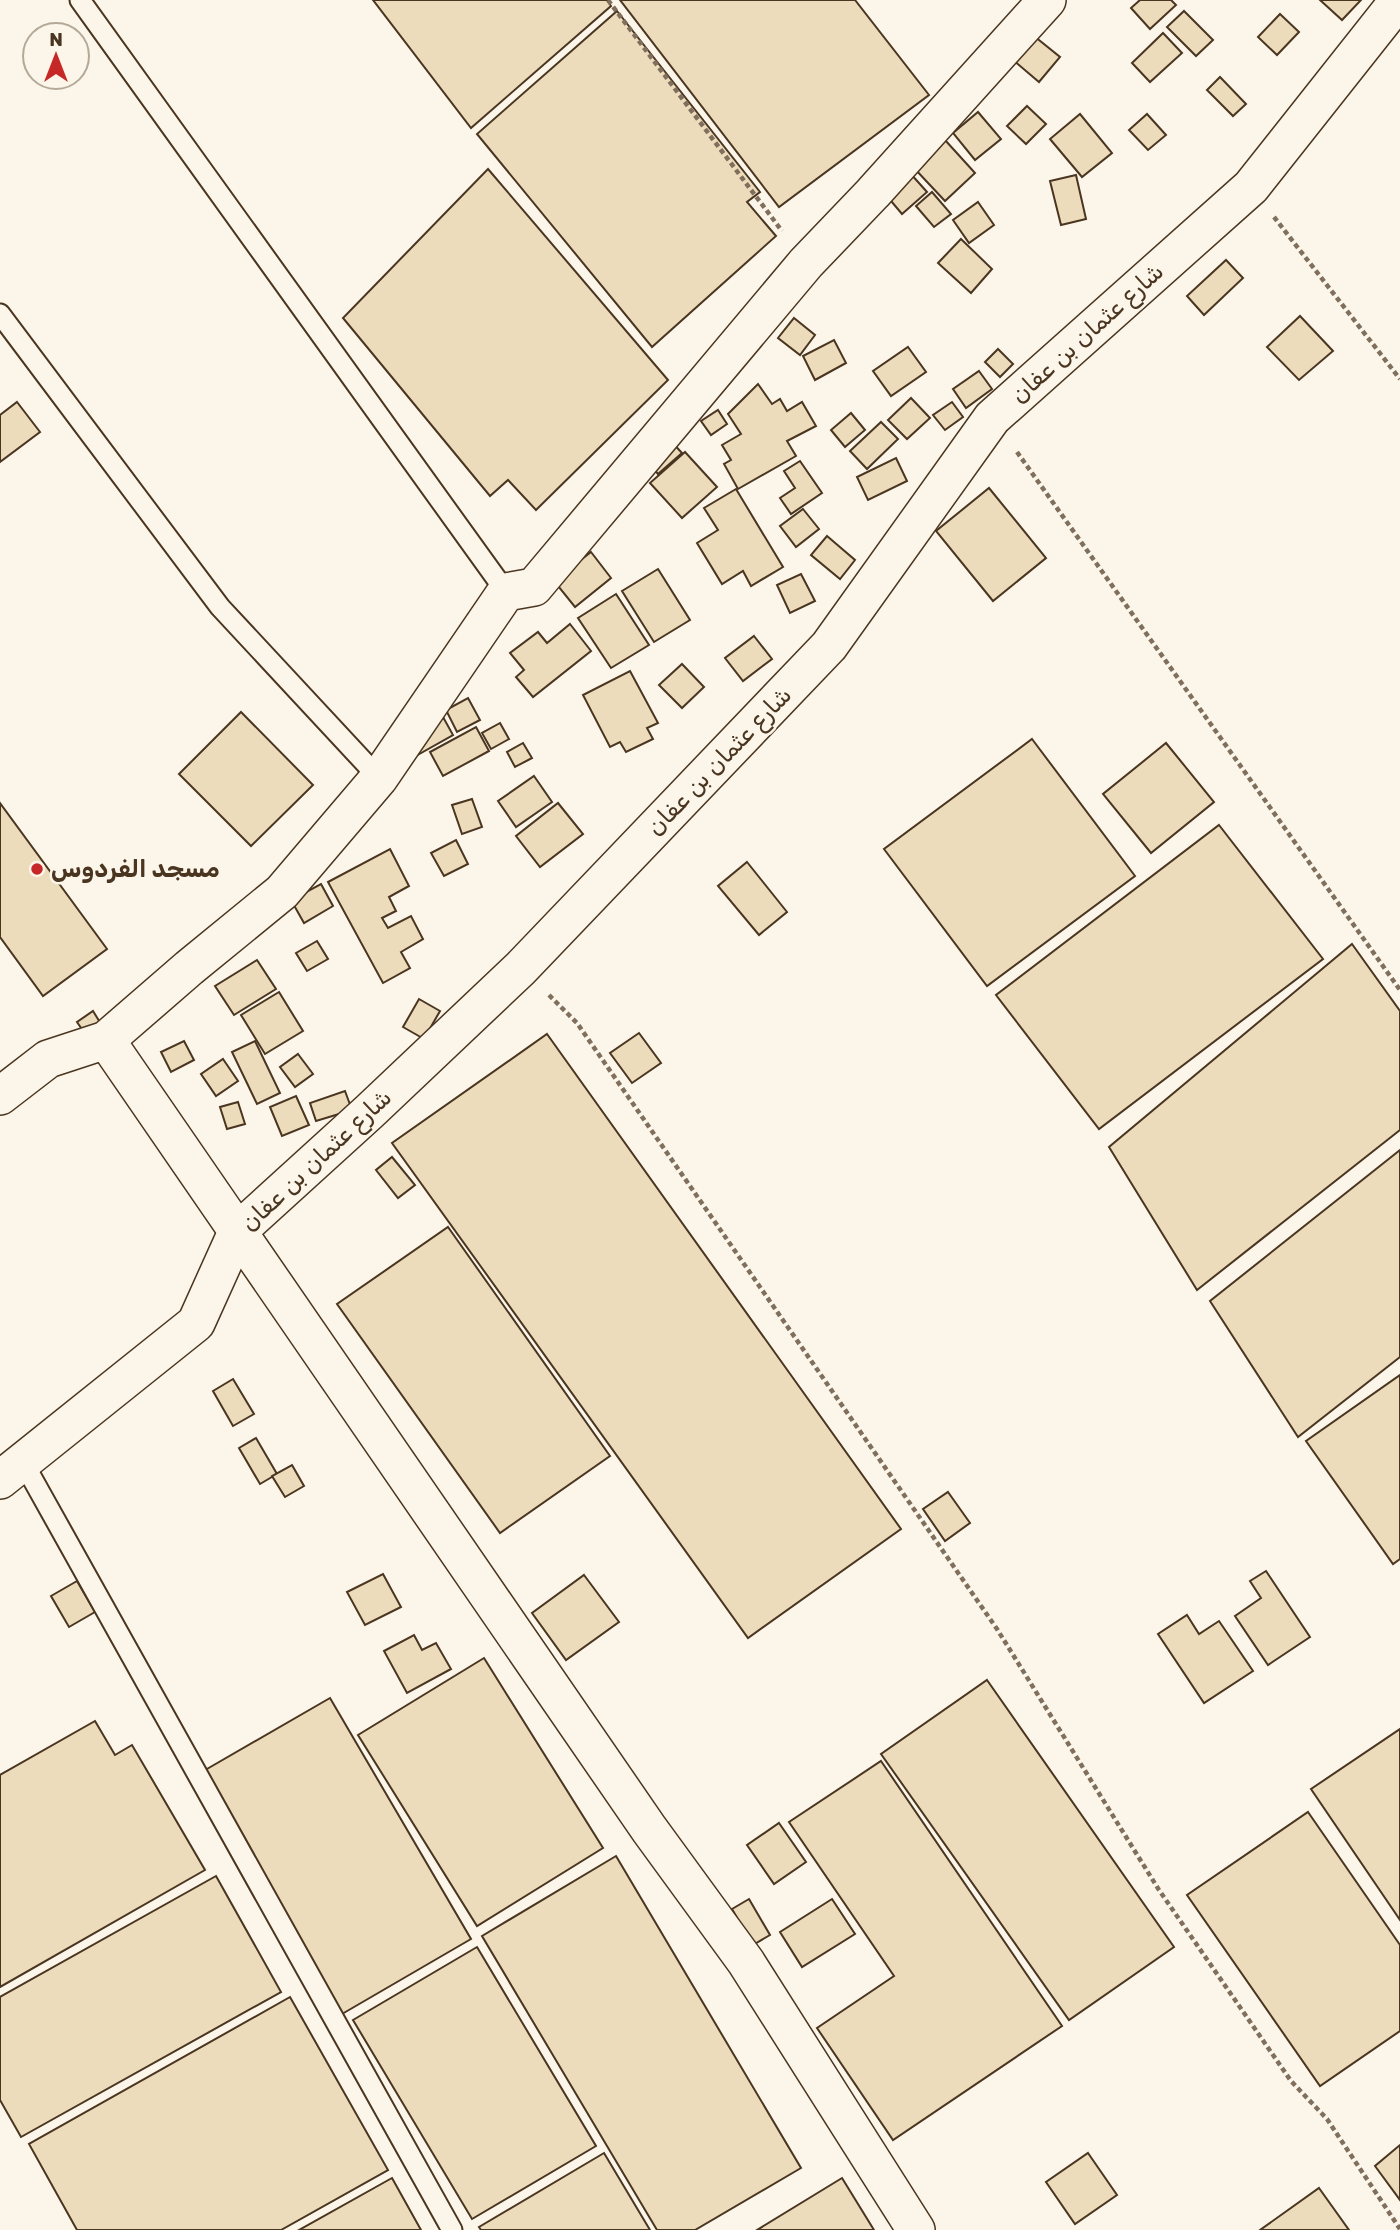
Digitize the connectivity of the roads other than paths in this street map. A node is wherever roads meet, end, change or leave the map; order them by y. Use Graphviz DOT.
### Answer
graph roads {
  1 [pos="80,0"];
  2 [pos="1047,0"];
  3 [pos="1399,0"];
  4 [pos="0,314"];
  5 [pos="506,592"];
  6 [pos="379,778"];
  7 [pos="106,1040"];
  8 [pos="0,1096"];
  9 [pos="237,1232"];
  10 [pos="11,1471"];
  11 [pos="452,2230"];
  12 [pos="916,2230"];
  1 -- 5 [label="lane"];
  2 -- 5 [label="street"];
  3 -- 9 [label="street, شارع عثمان بن عفان"];
  4 -- 6 [label="lane"];
  5 -- 6 [label="street"];
  6 -- 7 [label="street"];
  7 -- 8 [label="street"];
  7 -- 9 [label="street"];
  9 -- 10 [label="street, شارع عثمان بن عفان"];
  9 -- 12 [label="street"];
  10 -- 11 [label="lane"];
}
